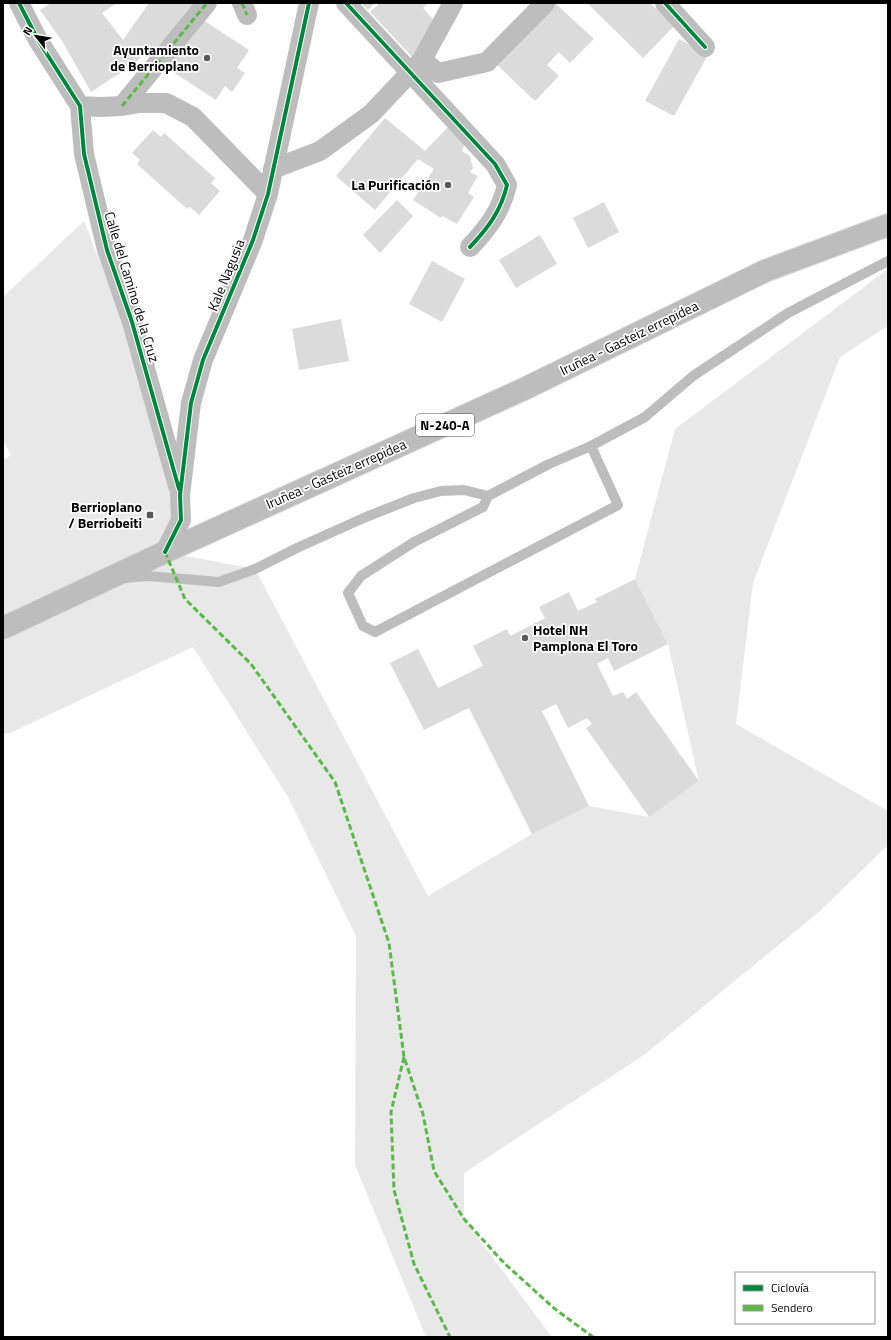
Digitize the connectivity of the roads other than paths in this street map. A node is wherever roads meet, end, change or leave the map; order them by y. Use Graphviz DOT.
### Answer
graph roads {
  1 [pos="19,3"];
  2 [pos="206,3"];
  3 [pos="309,3"];
  4 [pos="346,3"];
  5 [pos="453,3"];
  6 [pos="545,3"];
  7 [pos="666,3"];
  8 [pos="705,47"];
  9 [pos="416,66"];
  10 [pos="80,106"];
  11 [pos="122,106"];
  12 [pos="273,169"];
  13 [pos="268,194"];
  14 [pos="888,224"];
  15 [pos="470,247"];
  16 [pos="888,261"];
  17 [pos="592,446"];
  18 [pos="180,495"];
  19 [pos="488,496"];
  20 [pos="164,552"];
  21 [pos="108,579"];
  22 [pos="3,628"];
  1 -- 10 [label="street"];
  2 -- 11 [label="street"];
  3 -- 12 [label="street, Kale Nagusia"];
  4 -- 9 [label="street"];
  5 -- 9 [label="street"];
  6 -- 9 [label="street"];
  7 -- 8 [label="street"];
  9 -- 12 [label="street"];
  9 -- 15 [label="street"];
  10 -- 11 [label="street"];
  10 -- 18 [label="street, Calle del Camino de la Cruz"];
  11 -- 13 [label="street"];
  12 -- 13 [label="street, Kale Nagusia"];
  13 -- 18 [label="street, Kale Nagusia"];
  14 -- 20 [label="highway, Iruñea - Gasteiz errepidea / N-240-A"];
  16 -- 17 [label="lane"];
  17 -- 19 [label="lane"];
  17 -- 19 [label="lane"];
  18 -- 20 [label="street, Kale Nagusia"];
  19 -- 21 [label="lane"];
  20 -- 21 [label="highway, Iruñea - Gasteiz errepidea / N-240-A"];
  21 -- 22 [label="highway, Iruñea - Gasteiz errepidea / N-240-A"];
}
